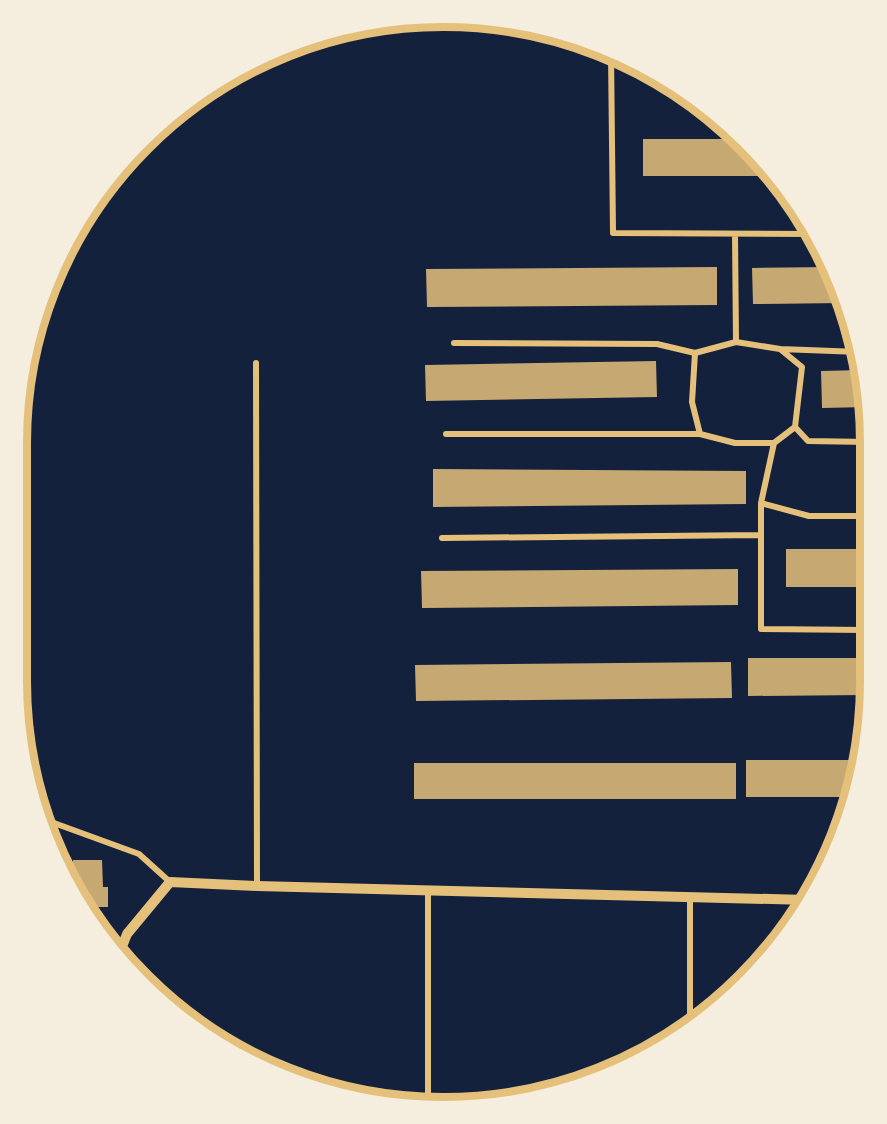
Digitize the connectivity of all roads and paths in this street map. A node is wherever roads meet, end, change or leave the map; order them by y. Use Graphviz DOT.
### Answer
graph roads {
  1 [pos="611,63"];
  2 [pos="735,234"];
  3 [pos="803,234"];
  4 [pos="736,342"];
  5 [pos="454,343"];
  6 [pos="780,349"];
  7 [pos="850,352"];
  8 [pos="695,353"];
  9 [pos="256,363"];
  10 [pos="795,427"];
  11 [pos="700,434"];
  12 [pos="446,435"];
  13 [pos="860,442"];
  14 [pos="774,443"];
  15 [pos="761,503"];
  16 [pos="860,516"];
  17 [pos="761,535"];
  18 [pos="442,538"];
  19 [pos="860,630"];
  20 [pos="52,822"];
  21 [pos="170,882"];
  22 [pos="257,886"];
  23 [pos="428,890"];
  24 [pos="690,897"];
  25 [pos="797,900"];
  26 [pos="122,946"];
  27 [pos="690,1016"];
  28 [pos="428,1096"];
  1 -- 2 [label="street"];
  2 -- 3 [label="street"];
  2 -- 4 [label="street"];
  4 -- 6 [label="street"];
  4 -- 8 [label="street"];
  5 -- 8 [label="street"];
  6 -- 7 [label="street"];
  6 -- 10 [label="street"];
  8 -- 11 [label="street"];
  9 -- 22 [label="street"];
  10 -- 13 [label="street"];
  10 -- 14 [label="street"];
  11 -- 12 [label="street"];
  11 -- 14 [label="street"];
  14 -- 15 [label="street"];
  15 -- 16 [label="street"];
  15 -- 17 [label="street"];
  17 -- 18 [label="street"];
  17 -- 19 [label="street"];
  20 -- 21 [label="street"];
  21 -- 22 [label="street"];
  21 -- 26 [label="street"];
  22 -- 23 [label="street"];
  23 -- 24 [label="street"];
  23 -- 28 [label="street"];
  24 -- 25 [label="street"];
  24 -- 27 [label="street"];
}
